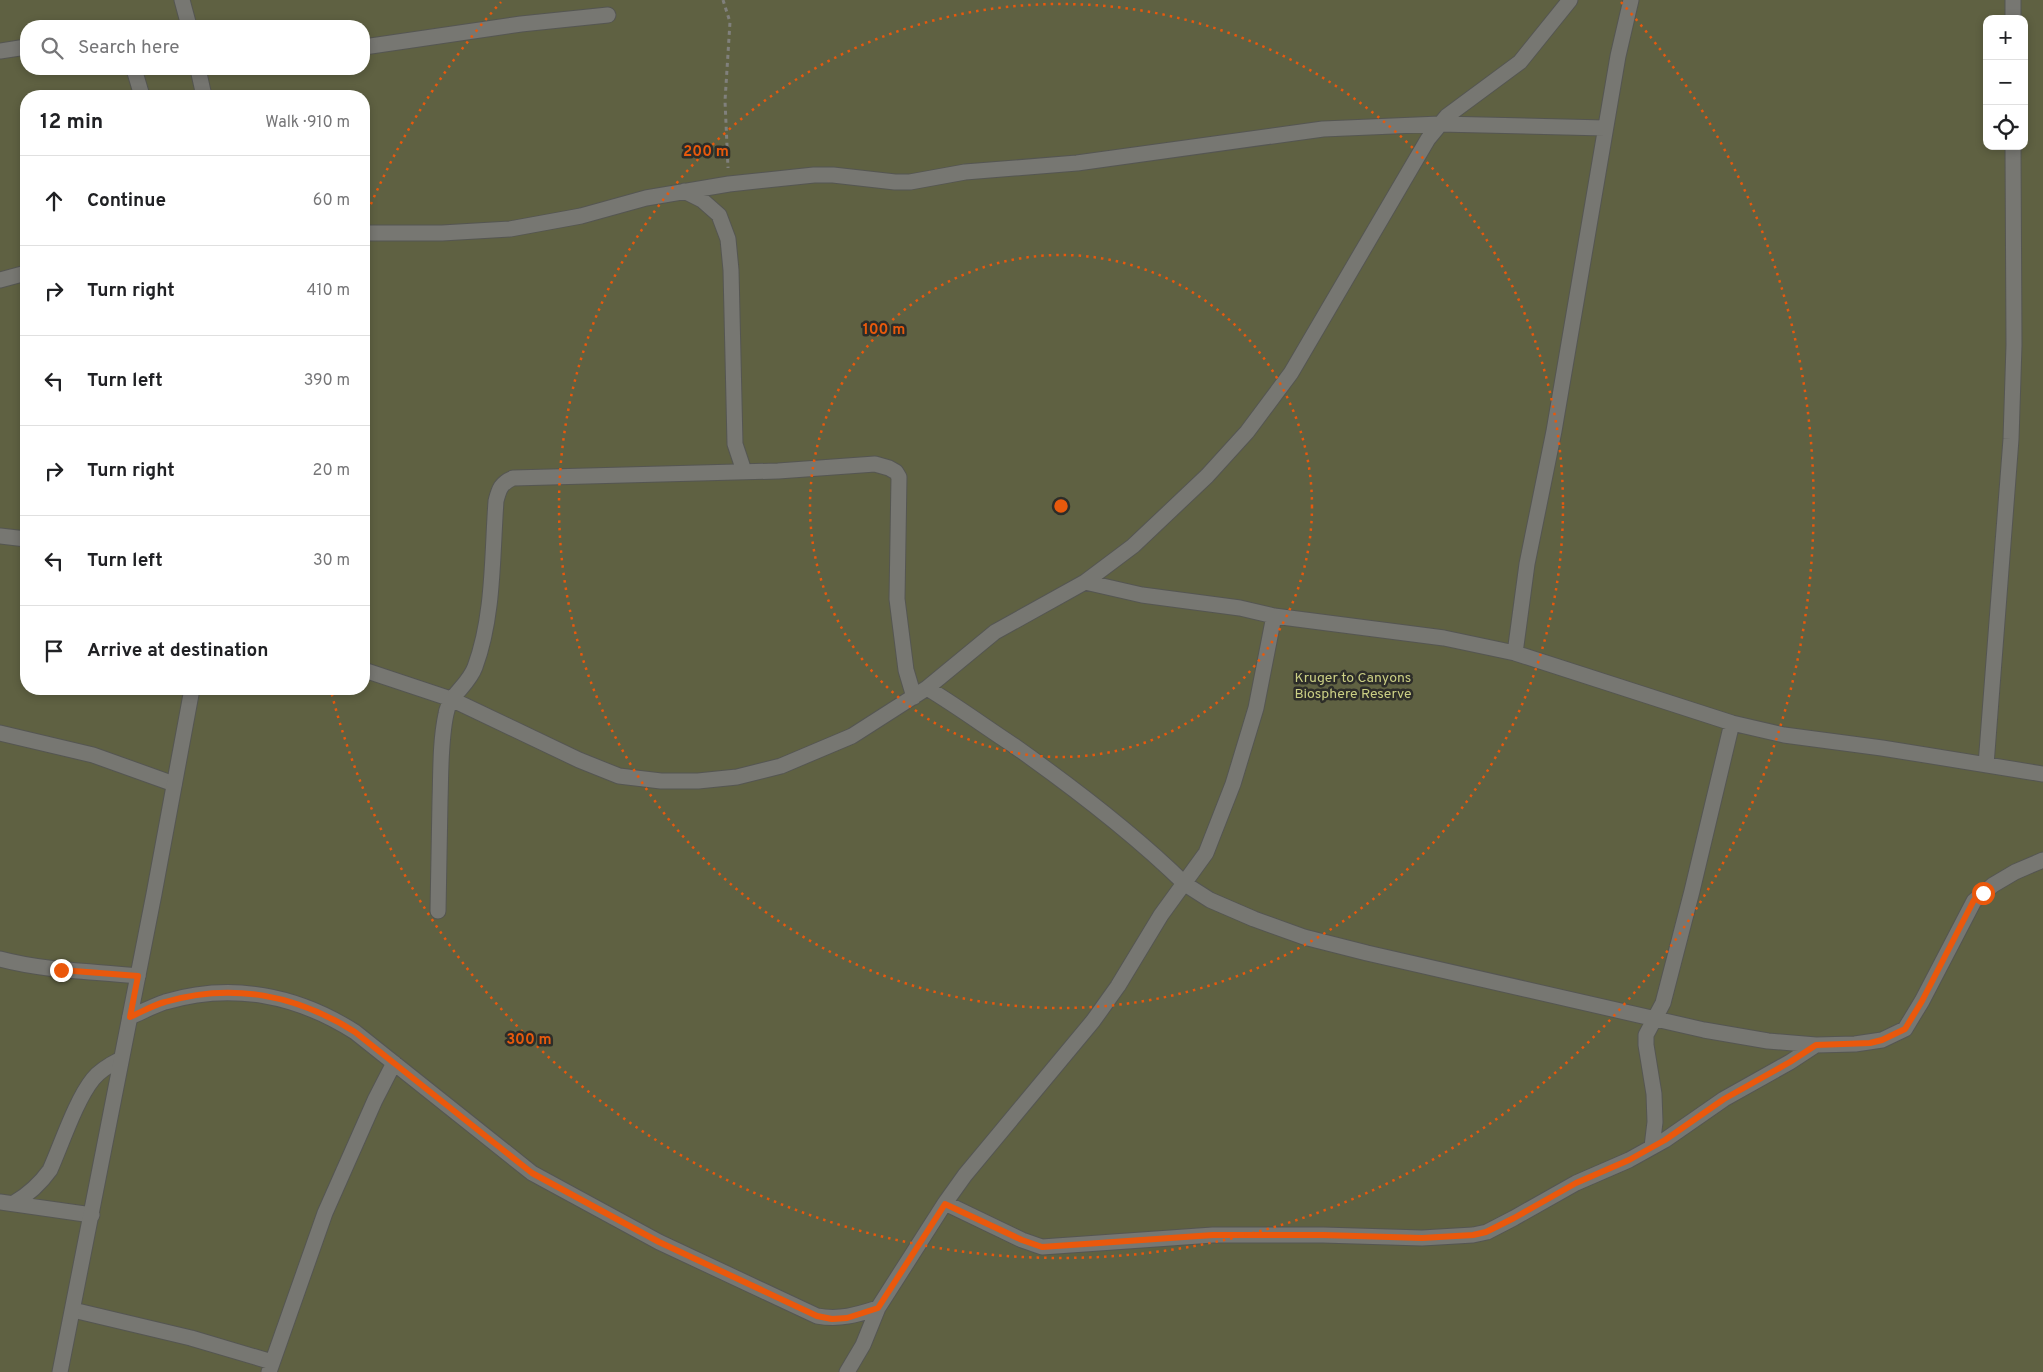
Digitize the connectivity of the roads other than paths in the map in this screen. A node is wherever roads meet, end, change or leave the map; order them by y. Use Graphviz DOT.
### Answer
graph roads {
  1 [pos="182,0"];
  2 [pos="1570,0"];
  3 [pos="1631,0"];
  4 [pos="2013,0"];
  5 [pos="608,15"];
  6 [pos="2013,15"];
  7 [pos="187,20"];
  8 [pos="370,46"];
  9 [pos="20,48"];
  10 [pos="0,51"];
  11 [pos="136,75"];
  12 [pos="199,75"];
  13 [pos="140,90"];
  14 [pos="203,90"];
  15 [pos="1440,124"];
  16 [pos="1605,128"];
  17 [pos="2013,150"];
  18 [pos="684,191"];
  19 [pos="370,233"];
  20 [pos="20,275"];
  21 [pos="0,280"];
  22 [pos="744,471"];
  23 [pos="0,536"];
  24 [pos="20,538"];
  25 [pos="1085,582"];
  26 [pos="1274,616"];
  27 [pos="1515,653"];
  28 [pos="370,672"];
  29 [pos="927,688"];
  30 [pos="191,695"];
  31 [pos="914,697"];
  32 [pos="450,699"];
  33 [pos="1732,723"];
  34 [pos="0,734"];
  35 [pos="1986,765"];
  36 [pos="2043,774"];
  37 [pos="174,784"];
  38 [pos="2043,860"];
  39 [pos="1185,884"];
  40 [pos="438,911"];
  41 [pos="0,959"];
  42 [pos="138,976"];
  43 [pos="130,1017"];
  44 [pos="1654,1019"];
  45 [pos="1816,1045"];
  46 [pos="121,1059"];
  47 [pos="394,1063"];
  48 [pos="1652,1147"];
  49 [pos="7,1203"];
  50 [pos="945,1204"];
  51 [pos="92,1214"];
  52 [pos="878,1308"];
  53 [pos="73,1310"];
  54 [pos="270,1367"];
  55 [pos="60,1372"];
  56 [pos="847,1372"];
  1 -- 7 [label="street"];
  2 -- 15 [label="street"];
  3 -- 16 [label="street"];
  4 -- 6 [label="street"];
  5 -- 8 [label="street"];
  9 -- 10 [label="street"];
  11 -- 13 [label="street"];
  12 -- 14 [label="street"];
  15 -- 16 [label="street"];
  15 -- 18 [label="street"];
  15 -- 25 [label="street"];
  16 -- 27 [label="street"];
  17 -- 35 [label="street"];
  18 -- 19 [label="street"];
  18 -- 22 [label="street"];
  20 -- 21 [label="street"];
  22 -- 31 [label="street"];
  22 -- 32 [label="street"];
  23 -- 24 [label="street"];
  25 -- 26 [label="street"];
  25 -- 29 [label="street"];
  26 -- 27 [label="street"];
  26 -- 39 [label="street"];
  27 -- 33 [label="street"];
  28 -- 32 [label="street"];
  29 -- 31 [label="street"];
  29 -- 39 [label="street"];
  30 -- 37 [label="street"];
  31 -- 32 [label="street"];
  32 -- 40 [label="street"];
  33 -- 35 [label="street"];
  33 -- 44 [label="street"];
  34 -- 37 [label="street"];
  35 -- 36 [label="street"];
  37 -- 42 [label="street"];
  38 -- 45 [label="street"];
  39 -- 44 [label="street"];
  39 -- 50 [label="street"];
  41 -- 42 [label="street"];
  42 -- 43 [label="street"];
  43 -- 46 [label="street"];
  43 -- 47 [label="street"];
  44 -- 45 [label="street"];
  44 -- 48 [label="street"];
  45 -- 48 [label="street"];
  46 -- 49 [label="street"];
  46 -- 51 [label="street"];
  47 -- 52 [label="street"];
  47 -- 54 [label="street"];
  48 -- 50 [label="street"];
  49 -- 51 [label="street"];
  50 -- 52 [label="street"];
  51 -- 53 [label="street"];
  52 -- 56 [label="street"];
  53 -- 54 [label="street"];
  53 -- 55 [label="street"];
}
